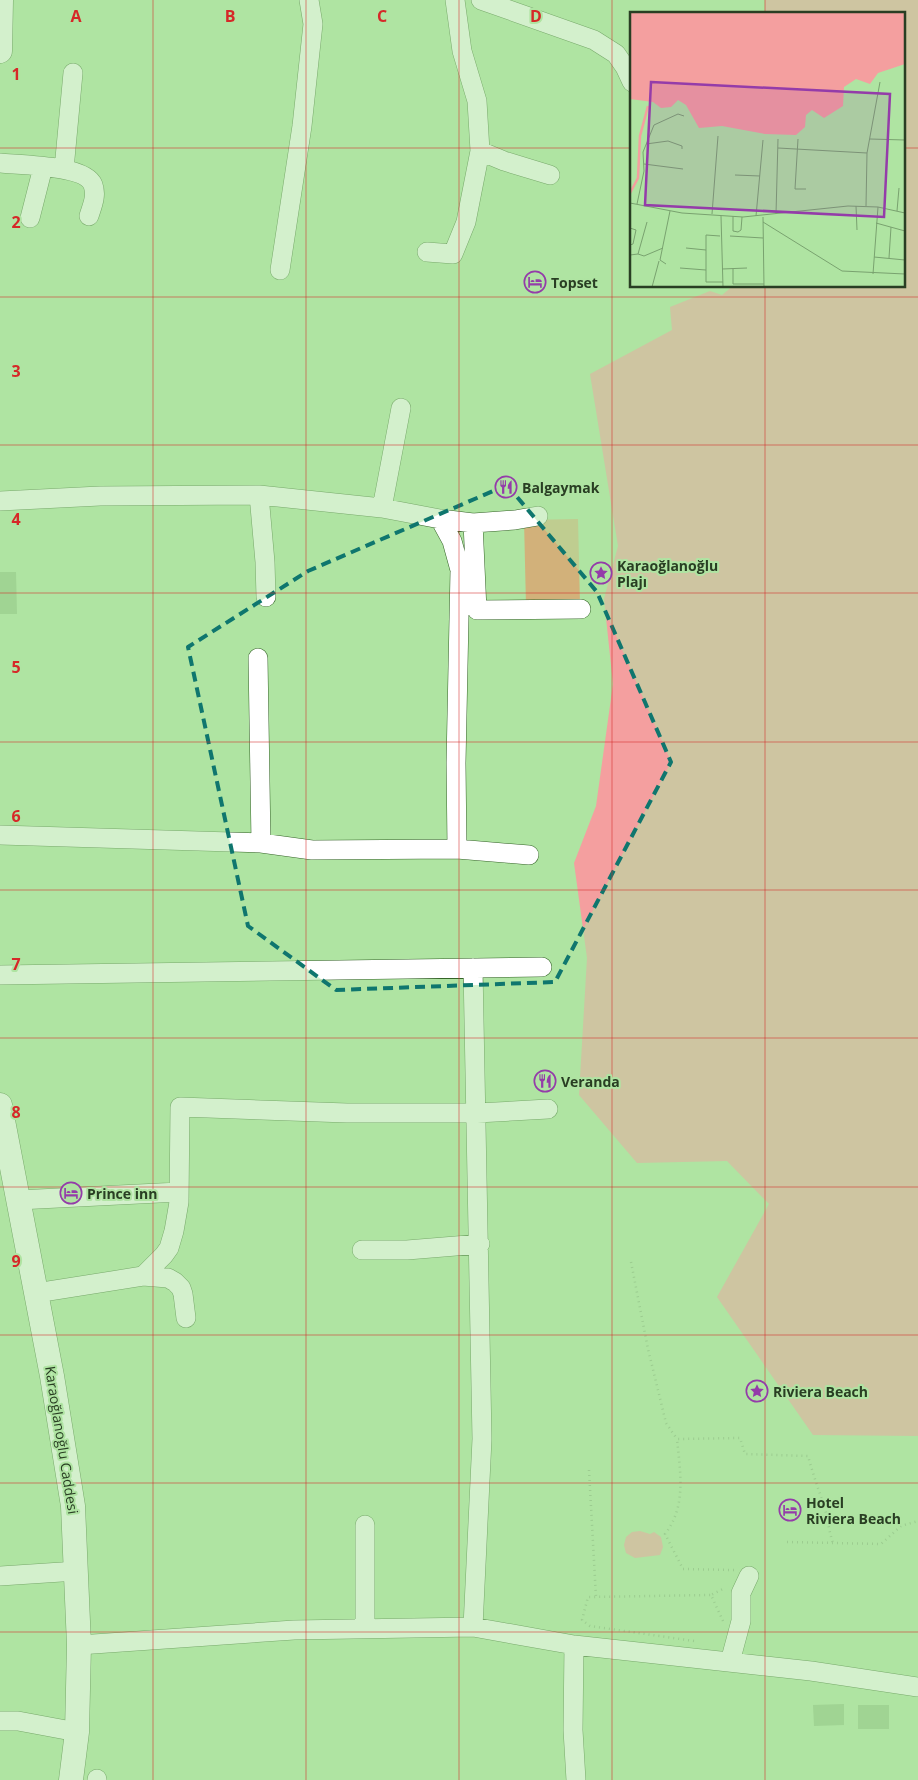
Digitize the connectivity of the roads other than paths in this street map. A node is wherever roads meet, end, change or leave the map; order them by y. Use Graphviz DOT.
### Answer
graph roads {
  1 [pos="1,0"];
  2 [pos="310,0"];
  3 [pos="455,0"];
  4 [pos="481,0"];
  5 [pos="0,51"];
  6 [pos="73,73"];
  7 [pos="630,78"];
  8 [pos="480,151"];
  9 [pos="0,163"];
  10 [pos="43,167"];
  11 [pos="64,169"];
  12 [pos="550,175"];
  13 [pos="89,216"];
  14 [pos="30,218"];
  15 [pos="427,252"];
  16 [pos="280,270"];
  17 [pos="401,408"];
  18 [pos="259,495"];
  19 [pos="0,501"];
  20 [pos="382,508"];
  21 [pos="538,516"];
  22 [pos="440,519"];
  23 [pos="473,523"];
  24 [pos="266,597"];
  25 [pos="581,610"];
  26 [pos="258,658"];
  27 [pos="0,835"];
  28 [pos="262,844"];
  29 [pos="456,848"];
  30 [pos="529,855"];
  31 [pos="542,967"];
  32 [pos="473,968"];
  33 [pos="0,975"];
  34 [pos="0,1105"];
  35 [pos="548,1109"];
  36 [pos="477,1113"];
  37 [pos="179,1192"];
  38 [pos="18,1200"];
  39 [pos="480,1244"];
  40 [pos="362,1250"];
  41 [pos="143,1276"];
  42 [pos="36,1293"];
  43 [pos="186,1318"];
  44 [pos="365,1526"];
  45 [pos="77,1570"];
  46 [pos="743,1573"];
  47 [pos="0,1576"];
  48 [pos="473,1627"];
  49 [pos="366,1628"];
  50 [pos="79,1645"];
  51 [pos="574,1645"];
  52 [pos="730,1662"];
  53 [pos="918,1687"];
  54 [pos="0,1721"];
  55 [pos="77,1732"];
  56 [pos="72,1780"];
  57 [pos="576,1780"];
  1 -- 5 [label="main road"];
  2 -- 16 [label="street"];
  3 -- 8 [label="street"];
  4 -- 7 [label="street"];
  6 -- 11 [label="street"];
  8 -- 12 [label="street"];
  8 -- 15 [label="street"];
  9 -- 10 [label="street"];
  10 -- 11 [label="street"];
  10 -- 14 [label="street"];
  11 -- 13 [label="street"];
  17 -- 20 [label="street"];
  18 -- 19 [label="street"];
  18 -- 20 [label="street"];
  18 -- 24 [label="street"];
  20 -- 22 [label="street"];
  21 -- 23 [label="street"];
  22 -- 23 [label="street"];
  22 -- 29 [label="street"];
  23 -- 25 [label="street"];
  26 -- 28 [label="street"];
  27 -- 28 [label="street"];
  28 -- 29 [label="street"];
  29 -- 30 [label="street"];
  31 -- 32 [label="street"];
  32 -- 33 [label="street"];
  32 -- 36 [label="street"];
  34 -- 38 [label="main road, Karaoğlanoğlu Caddesi"];
  35 -- 36 [label="street"];
  36 -- 37 [label="street"];
  36 -- 39 [label="street"];
  37 -- 38 [label="street"];
  37 -- 41 [label="street"];
  38 -- 42 [label="main road, Karaoğlanoğlu Caddesi"];
  39 -- 40 [label="street"];
  39 -- 48 [label="street"];
  41 -- 42 [label="street"];
  41 -- 43 [label="street"];
  42 -- 45 [label="main road, Karaoğlanoğlu Caddesi"];
  44 -- 49 [label="street"];
  45 -- 47 [label="street"];
  45 -- 50 [label="main road, Karaoğlanoğlu Caddesi"];
  46 -- 52 [label="street"];
  48 -- 49 [label="street"];
  48 -- 51 [label="street"];
  49 -- 50 [label="street"];
  50 -- 55 [label="main road, Karaoğlanoğlu Caddesi"];
  51 -- 52 [label="street"];
  51 -- 57 [label="street"];
  52 -- 53 [label="street"];
  54 -- 55 [label="street"];
  55 -- 56 [label="main road, Karaoğlanoğlu Caddesi"];
}
